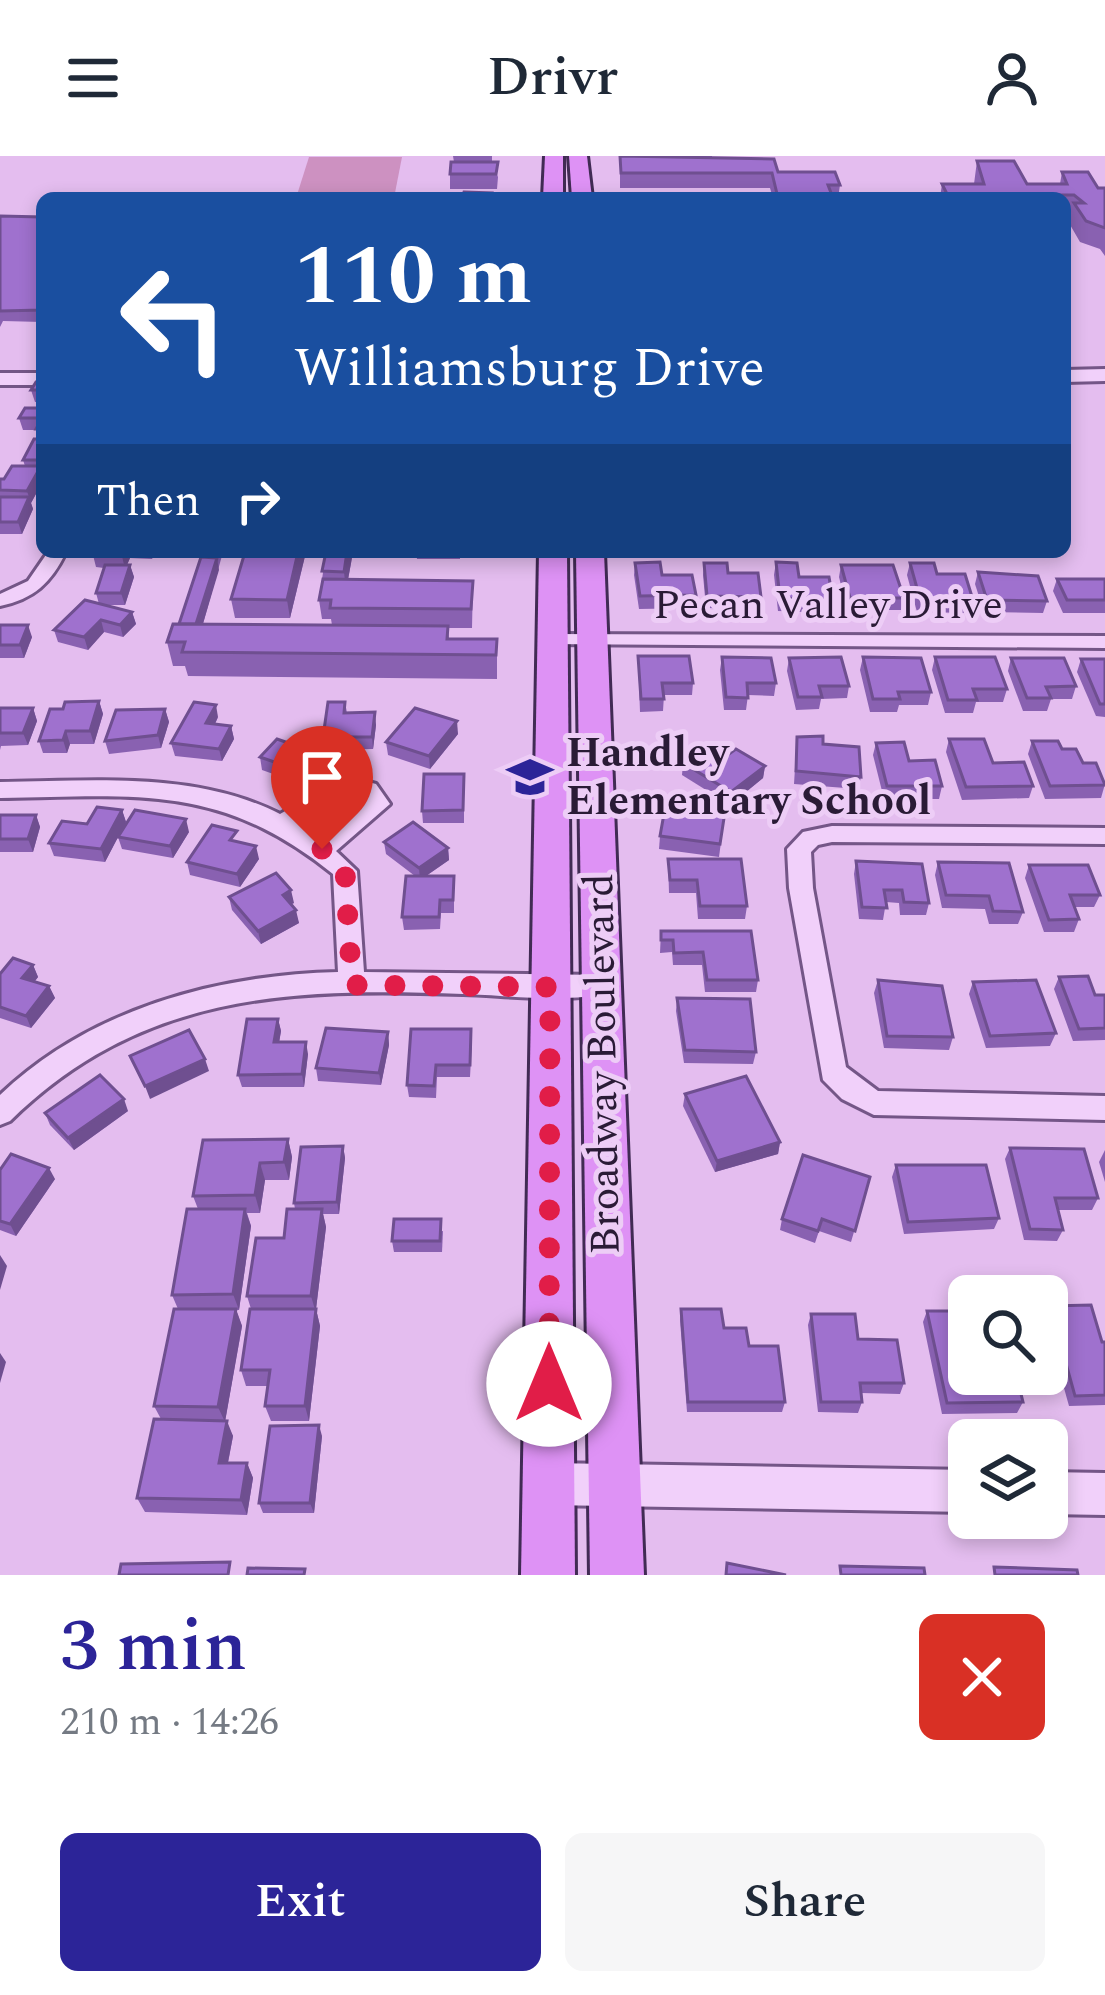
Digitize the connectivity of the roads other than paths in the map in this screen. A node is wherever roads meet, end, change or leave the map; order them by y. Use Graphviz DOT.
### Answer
graph roads {
  1 [pos="554,157"];
  2 [pos="579,158"];
  3 [pos="553,192"];
  4 [pos="582,192"];
  5 [pos="0,366"];
  6 [pos="36,366"];
  7 [pos="1105,375"];
  8 [pos="1071,376"];
  9 [pos="0,379"];
  10 [pos="36,379"];
  11 [pos="53,558"];
  12 [pos="553,558"];
  13 [pos="590,558"];
  14 [pos="0,600"];
  15 [pos="551,640"];
  16 [pos="592,640"];
  17 [pos="1105,642"];
  18 [pos="0,790"];
  19 [pos="284,823"];
  20 [pos="1105,836"];
  21 [pos="322,849"];
  22 [pos="352,985"];
  23 [pos="601,985"];
  24 [pos="550,987"];
  25 [pos="4,1100"];
  26 [pos="1105,1108"];
  27 [pos="614,1483"];
  28 [pos="548,1484"];
  29 [pos="948,1491"];
  30 [pos="1068,1493"];
  31 [pos="1105,1494"];
  32 [pos="548,1575"];
  33 [pos="617,1575"];
  1 -- 2 [label="main road"];
  1 -- 3 [label="main road"];
  2 -- 4 [label="main road"];
  5 -- 6 [label="street"];
  7 -- 8 [label="street"];
  9 -- 10 [label="street"];
  11 -- 14 [label="street"];
  12 -- 15 [label="main road, Broadway Boulevard"];
  13 -- 16 [label="main road, Broadway Boulevard"];
  15 -- 16 [label="street, Pecan Valley Drive"];
  15 -- 24 [label="main road, Broadway Boulevard"];
  16 -- 17 [label="street, Pecan Valley Drive"];
  16 -- 23 [label="main road, Broadway Boulevard"];
  18 -- 19 [label="street"];
  19 -- 21 [label="street"];
  19 -- 21 [label="street"];
  20 -- 26 [label="street"];
  21 -- 22 [label="street"];
  22 -- 24 [label="street"];
  22 -- 25 [label="street"];
  23 -- 24 [label="street"];
  23 -- 27 [label="main road, Broadway Boulevard"];
  24 -- 28 [label="main road, Broadway Boulevard"];
  27 -- 28 [label="street"];
  27 -- 29 [label="street"];
  27 -- 33 [label="main road, Broadway Boulevard"];
  28 -- 32 [label="main road, Broadway Boulevard"];
  30 -- 31 [label="street"];
}
